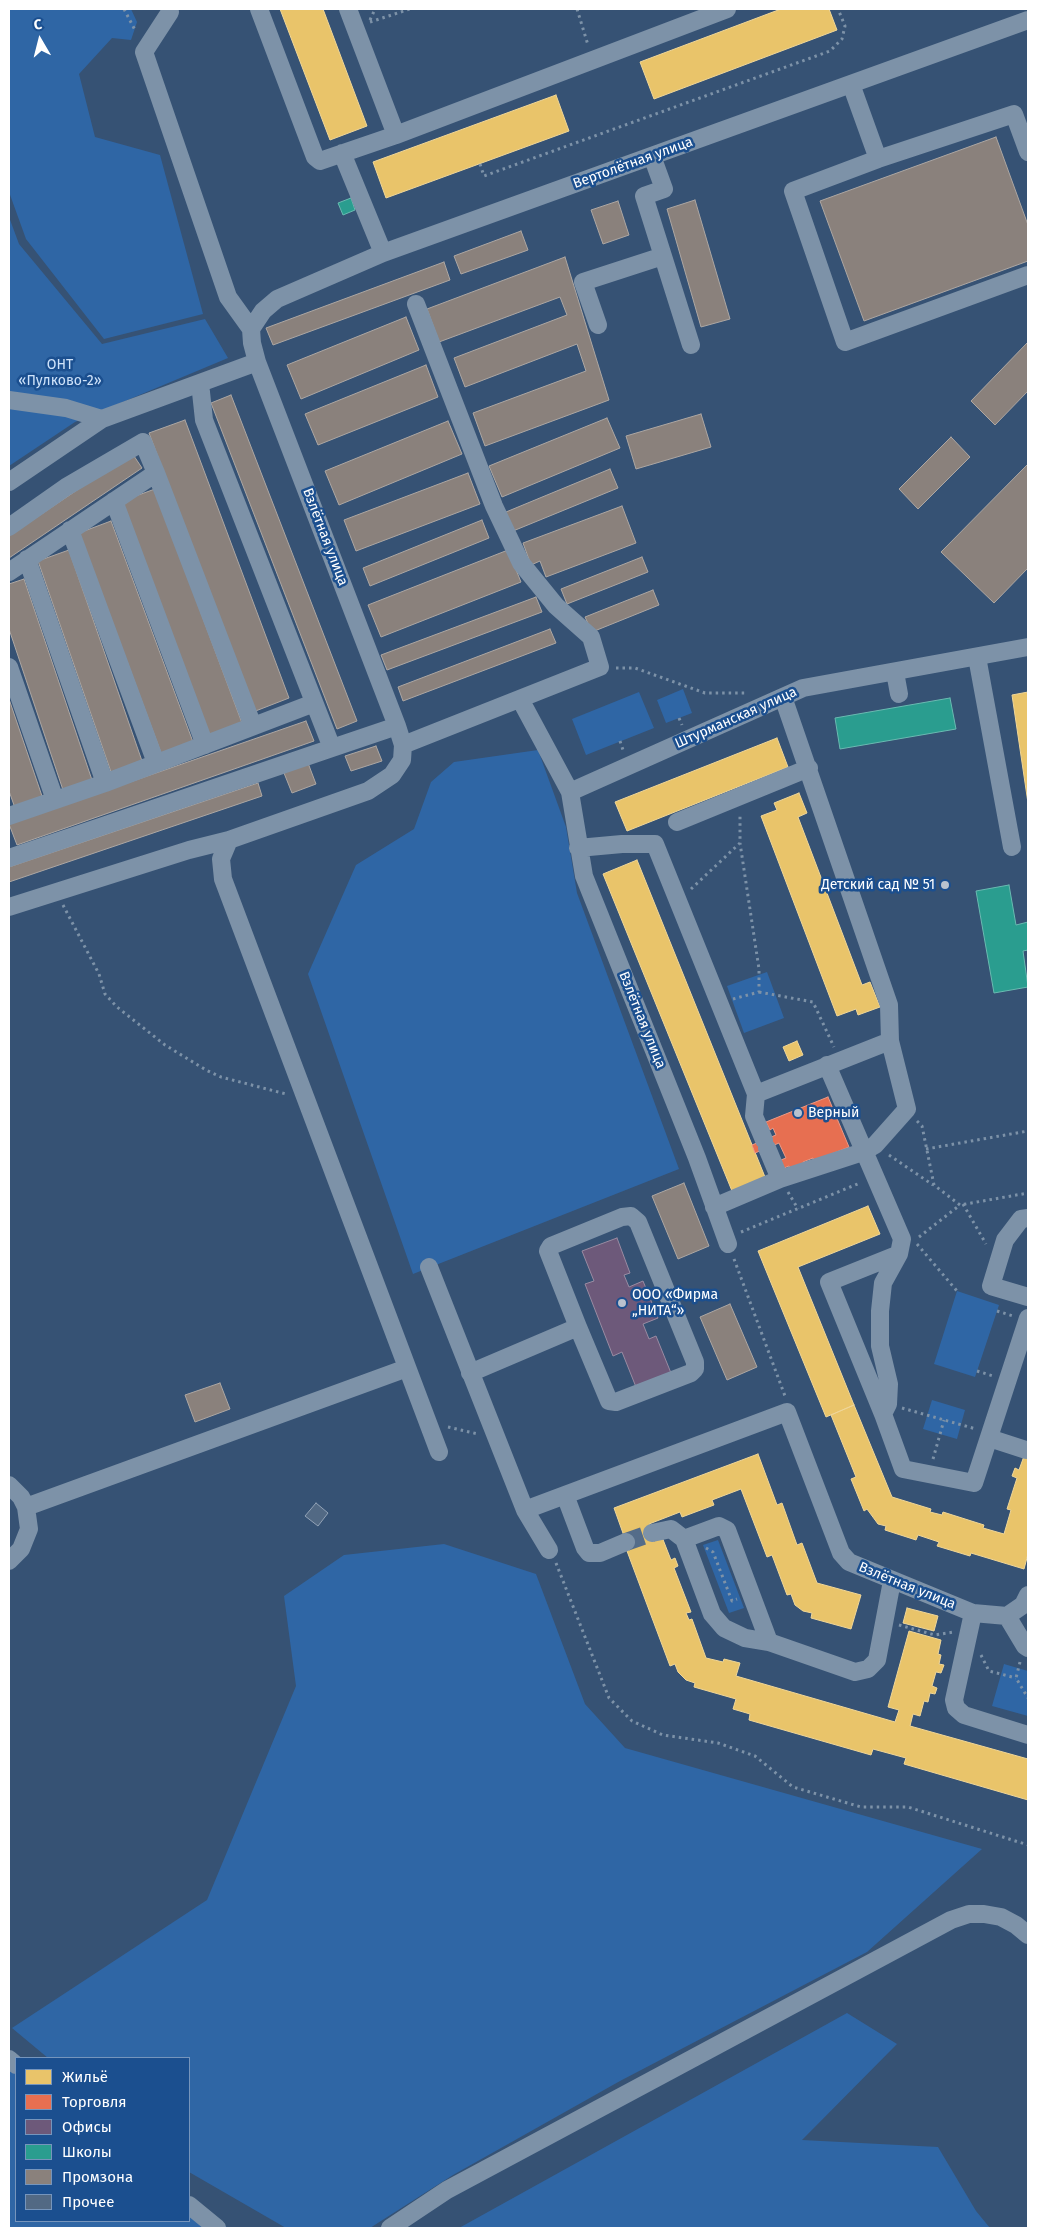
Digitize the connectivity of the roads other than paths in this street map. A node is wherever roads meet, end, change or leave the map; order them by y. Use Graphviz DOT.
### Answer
graph roads {
  1 [pos="259,9"];
  2 [pos="348,9"];
  3 [pos="727,9"];
  4 [pos="170,12"];
  5 [pos="1028,20"];
  6 [pos="850,84"];
  7 [pos="396,135"];
  8 [pos="1028,152"];
  9 [pos="342,153"];
  10 [pos="652,156"];
  11 [pos="878,159"];
  12 [pos="383,253"];
  13 [pos="663,256"];
  14 [pos="1028,275"];
  15 [pos="416,304"];
  16 [pos="598,325"];
  17 [pos="251,329"];
  18 [pos="691,345"];
  19 [pos="257,362"];
  20 [pos="200,383"];
  21 [pos="9,400"];
  22 [pos="102,419"];
  23 [pos="156,473"];
  24 [pos="9,482"];
  25 [pos="114,501"];
  26 [pos="9,527"];
  27 [pos="70,530"];
  28 [pos="27,559"];
  29 [pos="9,572"];
  30 [pos="1028,647"];
  31 [pos="978,657"];
  32 [pos="9,667"];
  33 [pos="894,672"];
  34 [pos="899,694"];
  35 [pos="783,697"];
  36 [pos="520,699"];
  37 [pos="314,703"];
  38 [pos="253,726"];
  39 [pos="397,726"];
  40 [pos="204,745"];
  41 [pos="403,745"];
  42 [pos="332,748"];
  43 [pos="156,763"];
  44 [pos="809,768"];
  45 [pos="105,783"];
  46 [pos="570,792"];
  47 [pos="54,800"];
  48 [pos="9,816"];
  49 [pos="677,822"];
  50 [pos="228,840"];
  51 [pos="1012,847"];
  52 [pos="578,848"];
  53 [pos="9,858"];
  54 [pos="9,907"];
  55 [pos="890,1041"];
  56 [pos="833,1063"];
  57 [pos="756,1094"];
  58 [pos="869,1148"];
  59 [pos="780,1178"];
  60 [pos="714,1207"];
  61 [pos="1028,1218"];
  62 [pos="727,1241"];
  63 [pos="898,1254"];
  64 [pos="429,1267"];
  65 [pos="1028,1297"];
  66 [pos="1028,1318"];
  67 [pos="578,1327"];
  68 [pos="407,1368"];
  69 [pos="470,1372"];
  70 [pos="885,1409"];
  71 [pos="991,1433"];
  72 [pos="1027,1445"];
  73 [pos="438,1452"];
  74 [pos="9,1485"];
  75 [pos="565,1495"];
  76 [pos="26,1507"];
  77 [pos="525,1510"];
  78 [pos="652,1532"];
  79 [pos="684,1539"];
  80 [pos="626,1542"];
  81 [pos="549,1550"];
  82 [pos="9,1561"];
  83 [pos="892,1582"];
  84 [pos="1028,1595"];
  85 [pos="973,1613"];
  86 [pos="1007,1616"];
  87 [pos="769,1642"];
  88 [pos="1026,1647"];
  89 [pos="1028,1735"];
  90 [pos="1028,1935"];
  91 [pos="190,2206"];
  92 [pos="217,2228"];
  93 [pos="390,2228"];
  1 -- 9 [label="street"];
  2 -- 7 [label="street"];
  3 -- 7 [label="street"];
  4 -- 17 [label="street"];
  5 -- 6 [label="street, Вертолётная улица"];
  6 -- 10 [label="street, Вертолётная улица"];
  6 -- 11 [label="street"];
  7 -- 9 [label="street"];
  8 -- 11 [label="street"];
  9 -- 12 [label="street"];
  10 -- 12 [label="street, Вертолётная улица"];
  10 -- 13 [label="street"];
  11 -- 14 [label="street"];
  12 -- 17 [label="street, Вертолётная улица"];
  13 -- 16 [label="street"];
  13 -- 18 [label="street"];
  15 -- 36 [label="street"];
  17 -- 19 [label="street, Взлётная улица"];
  19 -- 20 [label="street"];
  19 -- 39 [label="street, Взлётная улица"];
  20 -- 22 [label="street"];
  20 -- 37 [label="street"];
  21 -- 22 [label="street"];
  22 -- 24 [label="street"];
  23 -- 25 [label="street"];
  23 -- 26 [label="street"];
  23 -- 38 [label="street"];
  25 -- 27 [label="street"];
  25 -- 40 [label="street"];
  27 -- 28 [label="street"];
  27 -- 43 [label="street"];
  28 -- 29 [label="street"];
  28 -- 45 [label="street"];
  30 -- 31 [label="street, Штурманская улица"];
  31 -- 33 [label="street, Штурманская улица"];
  31 -- 51 [label="street"];
  32 -- 47 [label="street"];
  33 -- 34 [label="street"];
  33 -- 35 [label="street, Штурманская улица"];
  35 -- 44 [label="street"];
  35 -- 46 [label="street, Штурманская улица"];
  36 -- 41 [label="street"];
  36 -- 46 [label="street"];
  37 -- 38 [label="street"];
  37 -- 42 [label="street"];
  38 -- 40 [label="street"];
  39 -- 41 [label="street, Взлётная улица"];
  39 -- 42 [label="street"];
  40 -- 43 [label="street"];
  41 -- 50 [label="street"];
  42 -- 53 [label="street"];
  43 -- 45 [label="street"];
  44 -- 49 [label="street"];
  44 -- 55 [label="street"];
  45 -- 47 [label="street"];
  46 -- 52 [label="street, Взлётная улица"];
  47 -- 48 [label="street"];
  50 -- 54 [label="street"];
  50 -- 68 [label="street"];
  52 -- 57 [label="street"];
  52 -- 60 [label="street, Взлётная улица"];
  55 -- 56 [label="street"];
  55 -- 58 [label="street"];
  56 -- 57 [label="street"];
  56 -- 58 [label="street"];
  57 -- 59 [label="street"];
  58 -- 59 [label="street"];
  58 -- 63 [label="street"];
  59 -- 60 [label="street"];
  60 -- 62 [label="street, Взлётная улица"];
  61 -- 65 [label="street"];
  63 -- 70 [label="street"];
  63 -- 70 [label="street"];
  64 -- 69 [label="street"];
  66 -- 71 [label="street"];
  67 -- 67 [label="street"];
  67 -- 69 [label="street"];
  68 -- 73 [label="street"];
  68 -- 76 [label="street"];
  69 -- 77 [label="street"];
  70 -- 71 [label="street"];
  71 -- 72 [label="street"];
  74 -- 76 [label="street"];
  75 -- 77 [label="street"];
  75 -- 80 [label="street"];
  75 -- 83 [label="street, Взлётная улица"];
  76 -- 82 [label="street"];
  77 -- 81 [label="street"];
  78 -- 79 [label="street"];
  79 -- 87 [label="street"];
  79 -- 87 [label="street"];
  83 -- 85 [label="street, Взлётная улица"];
  83 -- 87 [label="street"];
  84 -- 86 [label="street"];
  85 -- 86 [label="street, Взлётная улица"];
  85 -- 89 [label="street"];
  86 -- 88 [label="street"];
  90 -- 93 [label="street"];
  91 -- 92 [label="street"];
}
